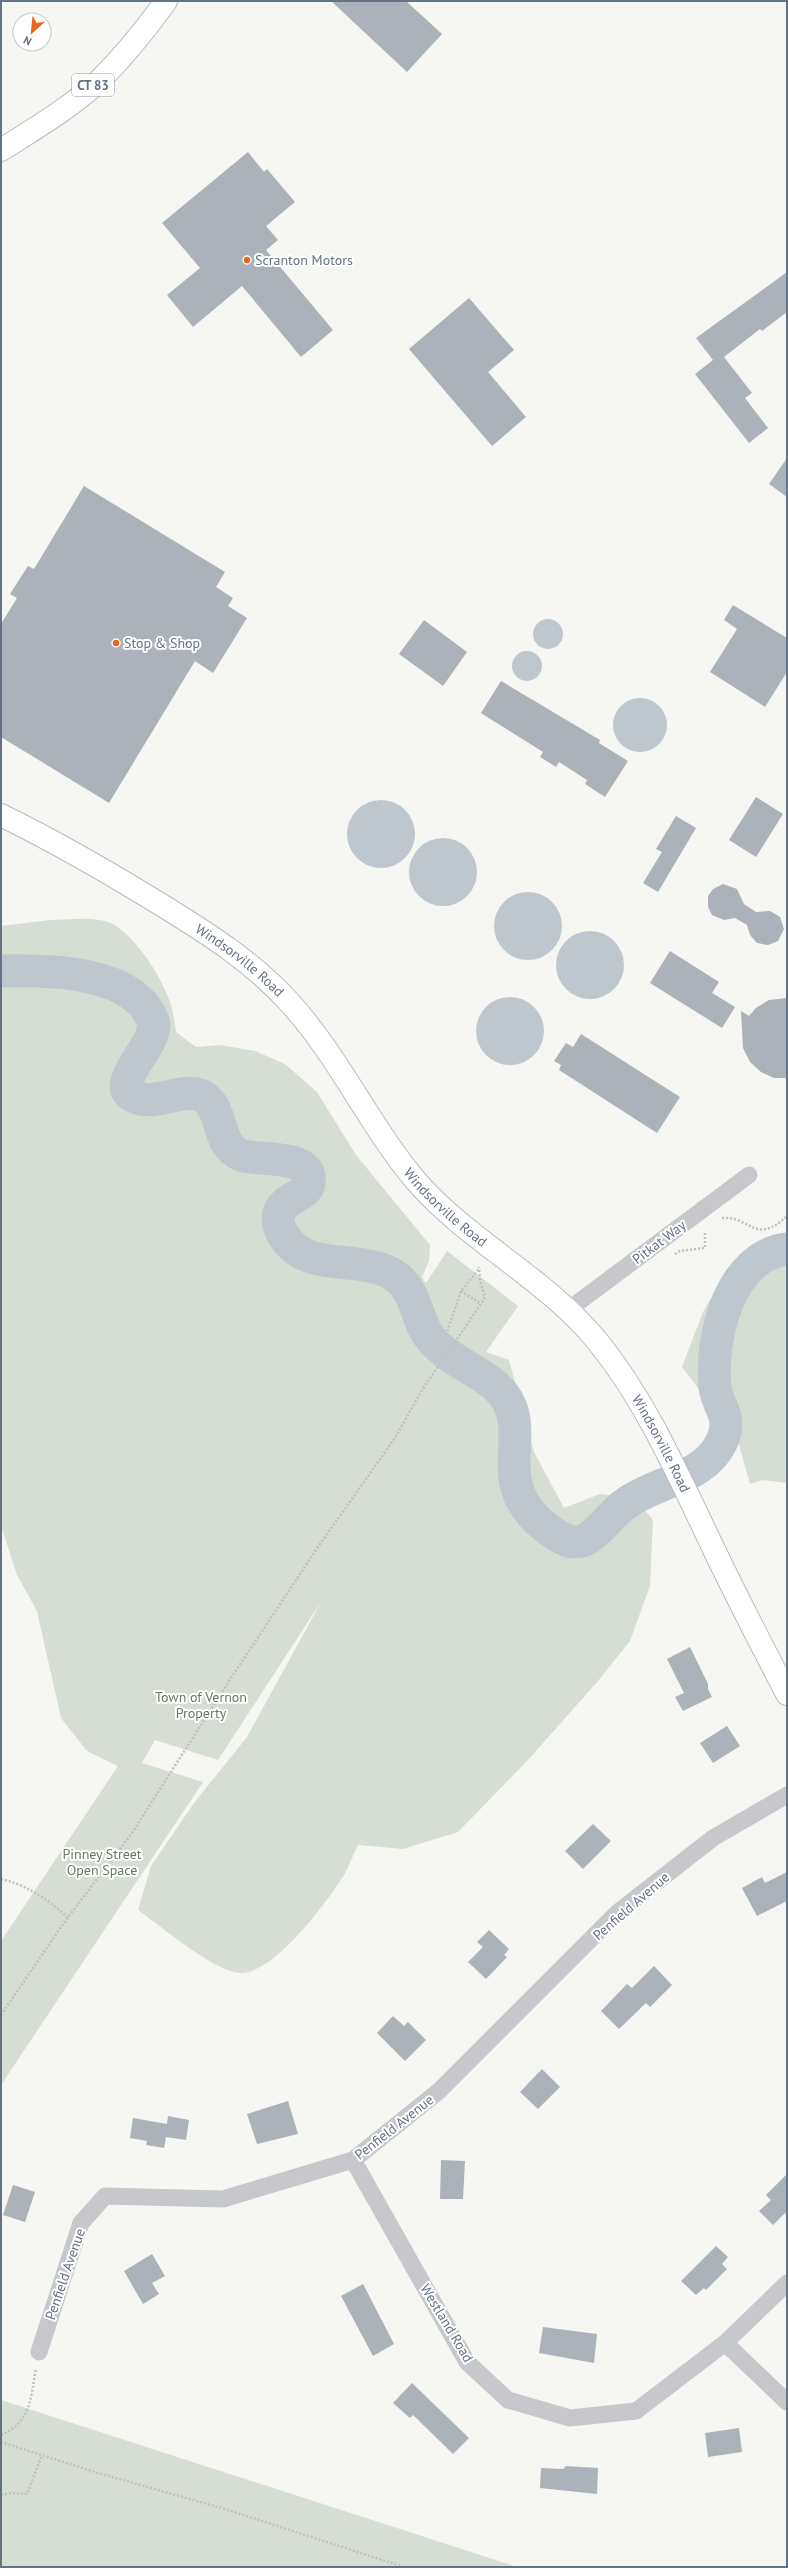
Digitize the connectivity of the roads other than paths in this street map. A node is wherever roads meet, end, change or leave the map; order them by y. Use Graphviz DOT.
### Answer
graph roads {
  1 [pos="166,1"];
  2 [pos="1,150"];
  3 [pos="1,815"];
  4 [pos="749,1175"];
  5 [pos="568,1310"];
  6 [pos="787,1694"];
  7 [pos="787,1796"];
  8 [pos="353,2160"];
  9 [pos="787,2283"];
  10 [pos="725,2343"];
  11 [pos="39,2352"];
  12 [pos="787,2402"];
  1 -- 2 [label="main road, CT 83"];
  3 -- 5 [label="main road, Windsorville Road"];
  4 -- 5 [label="street, Pitkat Way"];
  5 -- 6 [label="main road, Windsorville Road"];
  7 -- 8 [label="street, Penfield Avenue"];
  8 -- 10 [label="street, Westland Road"];
  8 -- 11 [label="street, Penfield Avenue"];
  9 -- 10 [label="street, Westland Road"];
  10 -- 12 [label="street"];
}
